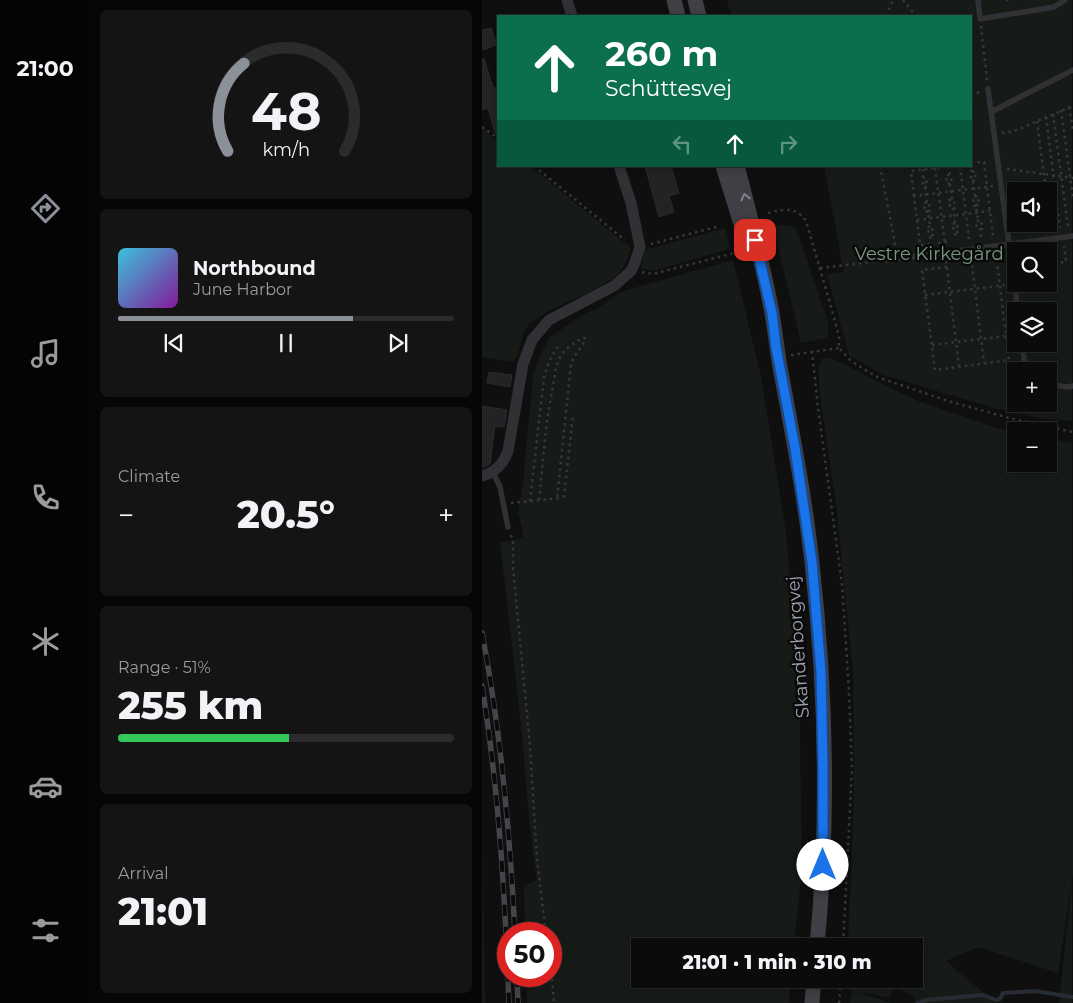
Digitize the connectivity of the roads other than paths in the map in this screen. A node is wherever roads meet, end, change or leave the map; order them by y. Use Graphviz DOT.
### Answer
graph roads {
  1 [pos="567,0"];
  2 [pos="674,0"];
  3 [pos="695,0"];
  4 [pos="978,0"];
  5 [pos="1065,0"];
  6 [pos="572,15"];
  7 [pos="678,15"];
  8 [pos="699,15"];
  9 [pos="1072,70"];
  10 [pos="988,88"];
  11 [pos="990,112"];
  12 [pos="619,167"];
  13 [pos="723,167"];
  14 [pos="737,167"];
  15 [pos="1072,236"];
  16 [pos="1009,242"];
  17 [pos="1024,242"];
  18 [pos="1007,244"];
  19 [pos="884,260"];
  20 [pos="776,347"];
  21 [pos="1057,386"];
  22 [pos="1072,386"];
  23 [pos="487,474"];
  24 [pos="508,527"];
  25 [pos="818,938"];
  26 [pos="813,988"];
  27 [pos="812,1003"];
  1 -- 6 [label="street"];
  2 -- 7 [label="main road"];
  3 -- 8 [label="main road"];
  4 -- 5 [label="lane"];
  9 -- 11 [label="lane"];
  10 -- 11 [label="lane"];
  11 -- 16 [label="lane"];
  12 -- 23 [label="street"];
  13 -- 20 [label="main road"];
  20 -- 14 [label="main road, one-way"];
  15 -- 17 [label="lane"];
  18 -- 19 [label="lane"];
  20 -- 25 [label="main road, Skanderborgvej"];
  21 -- 22 [label="lane"];
  23 -- 24 [label="lane"];
  26 -- 27 [label="main road"];
}
